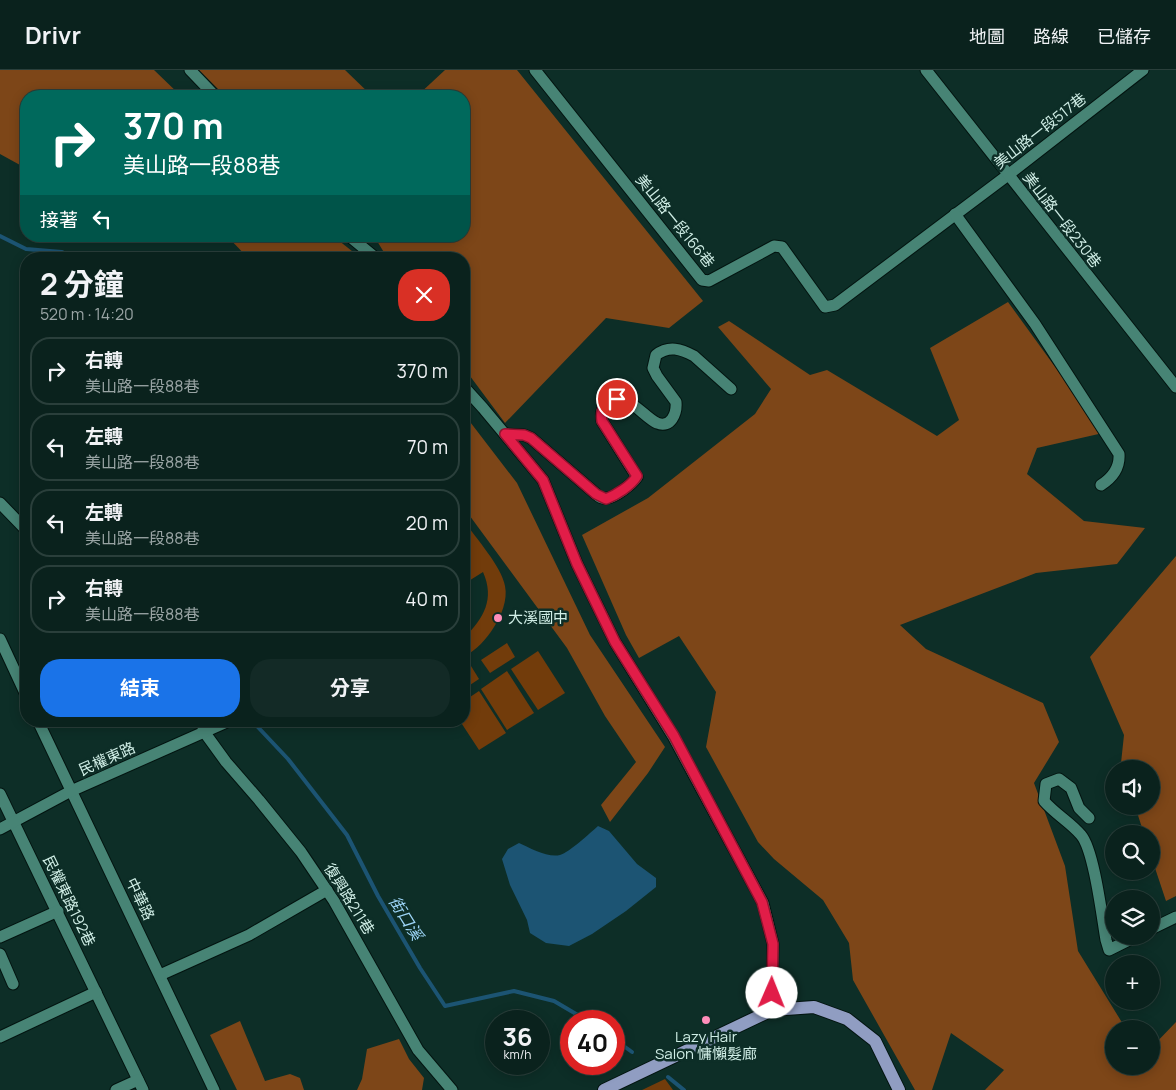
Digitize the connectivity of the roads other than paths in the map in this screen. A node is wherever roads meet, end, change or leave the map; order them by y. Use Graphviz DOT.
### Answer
graph roads {
  1 [pos="190,70"];
  2 [pos="535,70"];
  3 [pos="926,70"];
  4 [pos="1143,70"];
  5 [pos="210,90"];
  6 [pos="1008,175"];
  7 [pos="955,214"];
  8 [pos="356,242"];
  9 [pos="368,252"];
  10 [pos="1176,387"];
  11 [pos="732,389"];
  12 [pos="470,395"];
  13 [pos="505,434"];
  14 [pos="1101,485"];
  15 [pos="0,503"];
  16 [pos="20,524"];
  17 [pos="0,639"];
  18 [pos="20,682"];
  19 [pos="41,727"];
  20 [pos="203,727"];
  21 [pos="217,727"];
  22 [pos="205,733"];
  23 [pos="71,791"];
  24 [pos="0,794"];
  25 [pos="1089,818"];
  26 [pos="14,822"];
  27 [pos="0,829"];
  28 [pos="327,890"];
  29 [pos="58,911"];
  30 [pos="1176,917"];
  31 [pos="1160,925"];
  32 [pos="1105,935"];
  33 [pos="0,936"];
  34 [pos="1108,945"];
  35 [pos="1119,945"];
  36 [pos="0,954"];
  37 [pos="160,975"];
  38 [pos="13,984"];
  39 [pos="96,992"];
  40 [pos="772,1010"];
  41 [pos="0,1037"];
  42 [pos="140,1085"];
  43 [pos="116,1090"];
  44 [pos="214,1090"];
  45 [pos="452,1090"];
  46 [pos="604,1090"];
  47 [pos="899,1090"];
  1 -- 5 [label="street"];
  2 -- 7 [label="street, 美山路一段166巷"];
  3 -- 6 [label="street, 美山路一段230巷"];
  4 -- 6 [label="street, 美山路一段517巷"];
  6 -- 7 [label="street, 美山路一段517巷"];
  6 -- 10 [label="street, 美山路一段230巷"];
  7 -- 14 [label="street"];
  8 -- 9 [label="street"];
  11 -- 13 [label="street"];
  12 -- 13 [label="street"];
  13 -- 40 [label="street"];
  15 -- 16 [label="street"];
  17 -- 18 [label="street"];
  19 -- 23 [label="street, 中華路"];
  20 -- 22 [label="street, 復興路211巷"];
  21 -- 22 [label="street, 民權東路"];
  22 -- 23 [label="street, 民權東路"];
  22 -- 28 [label="street, 復興路211巷"];
  23 -- 26 [label="street, 民權東路"];
  23 -- 37 [label="street, 中華路"];
  24 -- 26 [label="street, 民權東路192巷"];
  25 -- 32 [label="street"];
  26 -- 27 [label="street, 民權東路"];
  26 -- 29 [label="street, 民權東路192巷"];
  28 -- 37 [label="street"];
  28 -- 45 [label="street, 復興路211巷"];
  29 -- 33 [label="street"];
  29 -- 39 [label="street, 民權東路192巷"];
  30 -- 31 [label="street"];
  34 -- 35 [label="street"];
  36 -- 38 [label="street"];
  37 -- 44 [label="street, 中華路"];
  39 -- 41 [label="street"];
  39 -- 42 [label="street, 民權東路192巷"];
  40 -- 46 [label="main road"];
  40 -- 47 [label="main road"];
  42 -- 43 [label="street"];
}
